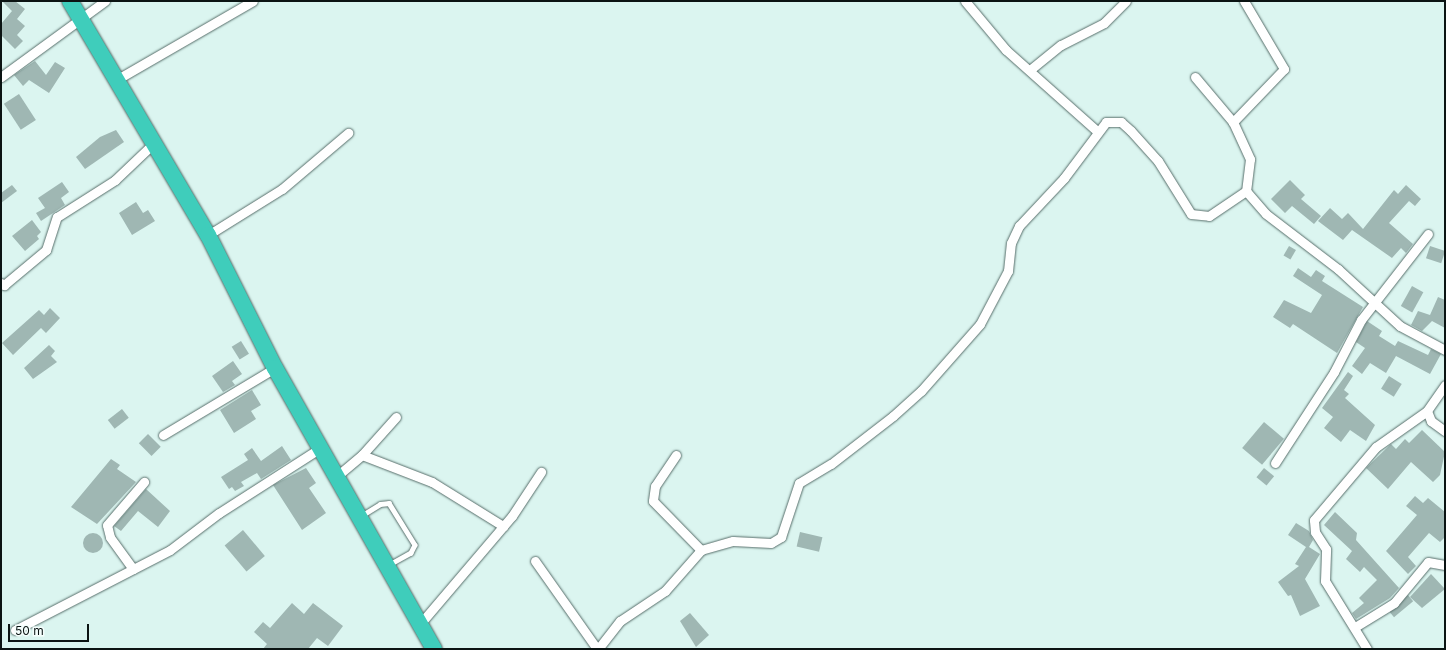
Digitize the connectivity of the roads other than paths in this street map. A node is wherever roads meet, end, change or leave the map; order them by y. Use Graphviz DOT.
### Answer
graph roads {
  1 [pos="70,1"];
  2 [pos="105,1"];
  3 [pos="253,1"];
  4 [pos="965,1"];
  5 [pos="1126,1"];
  6 [pos="1244,1"];
  7 [pos="81,20"];
  8 [pos="1031,69"];
  9 [pos="1,77"];
  10 [pos="1195,77"];
  11 [pos="116,80"];
  12 [pos="1233,122"];
  13 [pos="1097,131"];
  14 [pos="348,133"];
  15 [pos="154,143"];
  16 [pos="1246,191"];
  17 [pos="1428,234"];
  18 [pos="208,235"];
  19 [pos="2,285"];
  20 [pos="1373,302"];
  21 [pos="1445,350"];
  22 [pos="275,368"];
  23 [pos="1445,384"];
  24 [pos="1427,411"];
  25 [pos="396,416"];
  26 [pos="1445,431"];
  27 [pos="163,435"];
  28 [pos="322,447"];
  29 [pos="362,455"];
  30 [pos="676,455"];
  31 [pos="1275,464"];
  32 [pos="541,472"];
  33 [pos="337,476"];
  34 [pos="144,482"];
  35 [pos="360,517"];
  36 [pos="503,526"];
  37 [pos="702,550"];
  38 [pos="535,561"];
  39 [pos="1445,565"];
  40 [pos="388,566"];
  41 [pos="133,569"];
  42 [pos="420,624"];
  43 [pos="1355,627"];
  44 [pos="15,630"];
  45 [pos="434,649"];
  46 [pos="597,649"];
  47 [pos="1367,649"];
  1 -- 7 [label="highway"];
  2 -- 7 [label="street"];
  3 -- 11 [label="street"];
  4 -- 8 [label="street"];
  5 -- 8 [label="street"];
  6 -- 12 [label="street"];
  7 -- 9 [label="street"];
  7 -- 11 [label="highway"];
  8 -- 13 [label="street"];
  10 -- 12 [label="street"];
  11 -- 15 [label="highway"];
  12 -- 16 [label="street"];
  13 -- 16 [label="street"];
  13 -- 37 [label="street"];
  14 -- 18 [label="street"];
  15 -- 18 [label="highway"];
  15 -- 19 [label="street"];
  16 -- 20 [label="street"];
  17 -- 20 [label="street"];
  18 -- 22 [label="highway"];
  20 -- 21 [label="street"];
  20 -- 31 [label="street"];
  22 -- 27 [label="street"];
  22 -- 28 [label="highway"];
  23 -- 24 [label="street"];
  24 -- 26 [label="street"];
  24 -- 43 [label="street"];
  25 -- 29 [label="street"];
  28 -- 33 [label="highway"];
  28 -- 41 [label="street"];
  29 -- 33 [label="street"];
  29 -- 36 [label="street"];
  30 -- 37 [label="street"];
  32 -- 36 [label="street"];
  33 -- 35 [label="highway"];
  34 -- 41 [label="street"];
  35 -- 40 [label="highway"];
  35 -- 40 [label="lane"];
  36 -- 42 [label="street"];
  37 -- 46 [label="street"];
  38 -- 46 [label="street"];
  39 -- 43 [label="street"];
  40 -- 42 [label="highway"];
  41 -- 44 [label="street"];
  42 -- 45 [label="highway"];
  43 -- 47 [label="street"];
}
